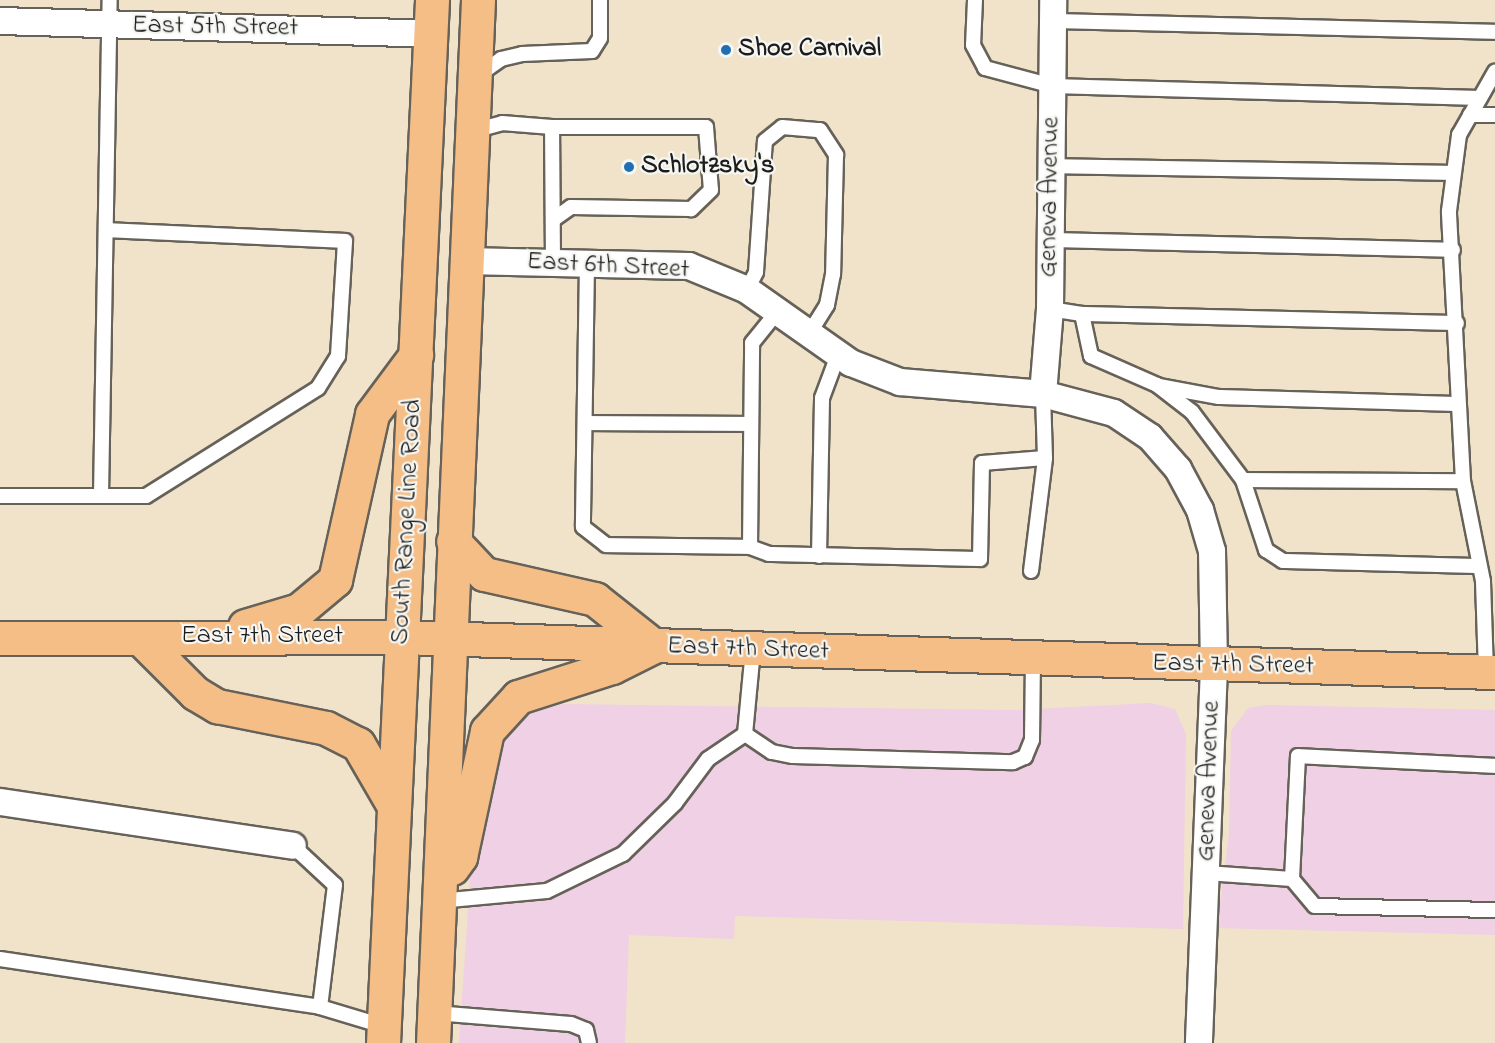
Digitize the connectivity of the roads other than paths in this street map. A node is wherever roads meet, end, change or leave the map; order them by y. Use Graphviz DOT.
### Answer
graph roads {
  1 [pos="432,0"];
  2 [pos="478,0"];
  3 [pos="600,0"];
  4 [pos="975,0"];
  5 [pos="1053,10"];
  6 [pos="110,13"];
  7 [pos="0,21"];
  8 [pos="1495,32"];
  9 [pos="431,34"];
  10 [pos="1495,72"];
  11 [pos="474,79"];
  12 [pos="1052,86"];
  13 [pos="1480,98"];
  14 [pos="1470,115"];
  15 [pos="1495,115"];
  16 [pos="552,127"];
  17 [pos="473,131"];
  18 [pos="1051,166"];
  19 [pos="1450,172"];
  20 [pos="555,218"];
  21 [pos="106,230"];
  22 [pos="1050,240"];
  23 [pos="1453,250"];
  24 [pos="465,261"];
  25 [pos="553,264"];
  26 [pos="587,264"];
  27 [pos="747,290"];
  28 [pos="1050,309"];
  29 [pos="777,312"];
  30 [pos="1082,314"];
  31 [pos="1457,323"];
  32 [pos="808,336"];
  33 [pos="416,354"];
  34 [pos="838,355"];
  35 [pos="1157,385"];
  36 [pos="1043,394"];
  37 [pos="1457,404"];
  38 [pos="585,423"];
  39 [pos="751,424"];
  40 [pos="1045,458"];
  41 [pos="1243,480"];
  42 [pos="1463,481"];
  43 [pos="101,495"];
  44 [pos="0,496"];
  45 [pos="453,541"];
  46 [pos="750,547"];
  47 [pos="819,556"];
  48 [pos="1478,566"];
  49 [pos="1031,571"];
  50 [pos="213,635"];
  51 [pos="403,637"];
  52 [pos="0,638"];
  53 [pos="140,638"];
  54 [pos="453,639"];
  55 [pos="654,646"];
  56 [pos="753,650"];
  57 [pos="1033,660"];
  58 [pos="1214,667"];
  59 [pos="1491,672"];
  60 [pos="745,734"];
  61 [pos="1495,766"];
  62 [pos="0,802"];
  63 [pos="394,806"];
  64 [pos="293,846"];
  65 [pos="1206,873"];
  66 [pos="1292,879"];
  67 [pos="440,893"];
  68 [pos="1495,910"];
  69 [pos="0,959"];
  70 [pos="320,1007"];
  71 [pos="434,1028"];
  72 [pos="383,1034"];
  73 [pos="587,1036"];
  74 [pos="1199,1043"];
  1 -- 9 [label="main road, South Range Line Road"];
  2 -- 11 [label="main road, South Range Line Road"];
  3 -- 11 [label="lane"];
  4 -- 12 [label="lane"];
  5 -- 8 [label="lane"];
  5 -- 12 [label="street, Geneva Avenue"];
  6 -- 7 [label="street, East 5th Street"];
  6 -- 9 [label="street, East 5th Street"];
  6 -- 21 [label="lane"];
  9 -- 33 [label="main road, South Range Line Road"];
  10 -- 13 [label="lane"];
  11 -- 17 [label="main road, South Range Line Road"];
  12 -- 13 [label="lane"];
  12 -- 18 [label="street, Geneva Avenue"];
  13 -- 14 [label="lane"];
  14 -- 15 [label="lane"];
  14 -- 19 [label="lane"];
  16 -- 17 [label="lane"];
  16 -- 20 [label="lane"];
  16 -- 20 [label="lane"];
  17 -- 24 [label="main road, South Range Line Road"];
  18 -- 19 [label="lane"];
  18 -- 22 [label="street, Geneva Avenue"];
  19 -- 23 [label="lane"];
  20 -- 25 [label="lane"];
  21 -- 43 [label="lane"];
  21 -- 43 [label="lane"];
  22 -- 23 [label="lane"];
  22 -- 28 [label="street, Geneva Avenue"];
  23 -- 31 [label="lane"];
  24 -- 25 [label="street, East 6th Street"];
  24 -- 45 [label="main road, South Range Line Road"];
  25 -- 26 [label="street, East 6th Street"];
  26 -- 27 [label="street, East 6th Street"];
  26 -- 38 [label="lane"];
  27 -- 29 [label="street, East 6th Street"];
  27 -- 32 [label="lane"];
  28 -- 30 [label="lane"];
  28 -- 36 [label="street, Geneva Avenue"];
  29 -- 32 [label="street, East 6th Street"];
  29 -- 39 [label="lane"];
  30 -- 31 [label="lane"];
  30 -- 35 [label="lane"];
  31 -- 37 [label="lane"];
  32 -- 34 [label="street, East 6th Street"];
  33 -- 50 [label="main road"];
  33 -- 51 [label="main road, South Range Line Road"];
  34 -- 36 [label="street, East 6th Street"];
  34 -- 47 [label="lane"];
  35 -- 37 [label="lane"];
  35 -- 41 [label="lane"];
  36 -- 40 [label="lane, Geneva Avenue"];
  36 -- 58 [label="street, Geneva Avenue"];
  37 -- 42 [label="lane"];
  38 -- 39 [label="lane"];
  38 -- 46 [label="lane"];
  39 -- 46 [label="lane"];
  40 -- 47 [label="lane"];
  40 -- 49 [label="lane, Geneva Avenue"];
  41 -- 42 [label="lane"];
  41 -- 48 [label="lane"];
  42 -- 48 [label="lane"];
  43 -- 44 [label="lane"];
  45 -- 54 [label="main road, South Range Line Road"];
  45 -- 55 [label="main road"];
  46 -- 47 [label="lane"];
  48 -- 59 [label="lane"];
  50 -- 51 [label="main road, East 7th Street"];
  50 -- 53 [label="main road, East 7th Street"];
  51 -- 54 [label="main road, East 7th Street"];
  51 -- 63 [label="main road, South Range Line Road"];
  52 -- 53 [label="main road, East 7th Street"];
  53 -- 63 [label="main road"];
  54 -- 55 [label="main road, East 7th Street"];
  54 -- 67 [label="main road, South Range Line Road"];
  55 -- 56 [label="main road, East 7th Street"];
  55 -- 67 [label="main road"];
  56 -- 57 [label="main road, East 7th Street"];
  56 -- 60 [label="lane"];
  57 -- 58 [label="main road, East 7th Street"];
  57 -- 60 [label="lane"];
  58 -- 59 [label="main road, East 7th Street"];
  58 -- 65 [label="street, Geneva Avenue"];
  60 -- 67 [label="lane"];
  61 -- 66 [label="lane"];
  62 -- 64 [label="street"];
  63 -- 72 [label="main road, South Range Line Road"];
  64 -- 70 [label="lane"];
  65 -- 66 [label="lane"];
  65 -- 74 [label="street, Geneva Avenue"];
  66 -- 68 [label="lane"];
  67 -- 71 [label="main road, South Range Line Road"];
  69 -- 70 [label="lane"];
  70 -- 72 [label="lane"];
  71 -- 73 [label="lane"];
}
